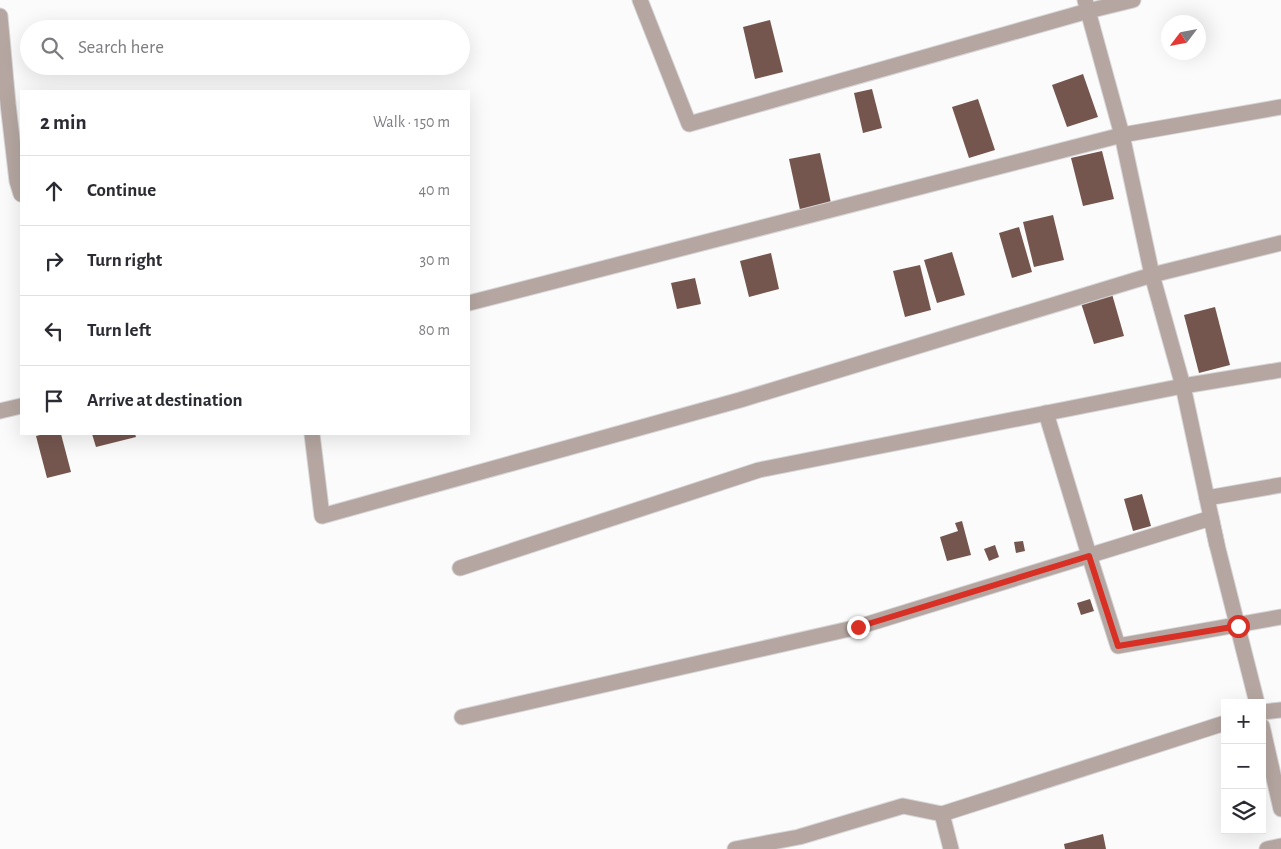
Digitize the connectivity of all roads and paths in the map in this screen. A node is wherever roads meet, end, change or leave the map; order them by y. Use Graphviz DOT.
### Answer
graph roads {
  1 [pos="640,0"];
  2 [pos="1133,0"];
  3 [pos="1087,6"];
  4 [pos="0,16"];
  5 [pos="10,103"];
  6 [pos="1281,107"];
  7 [pos="1122,135"];
  8 [pos="20,191"];
  9 [pos="1281,243"];
  10 [pos="1152,275"];
  11 [pos="470,303"];
  12 [pos="1281,370"];
  13 [pos="1182,386"];
  14 [pos="20,406"];
  15 [pos="0,411"];
  16 [pos="1046,413"];
  17 [pos="312,435"];
  18 [pos="1281,485"];
  19 [pos="1207,498"];
  20 [pos="1218,545"];
  21 [pos="1089,556"];
  22 [pos="460,568"];
  23 [pos="1281,617"];
  24 [pos="1238,626"];
  25 [pos="1256,699"];
  26 [pos="1281,710"];
  27 [pos="1266,712"];
  28 [pos="462,717"];
  29 [pos="1221,724"];
  30 [pos="1266,743"];
  31 [pos="1281,809"];
  32 [pos="942,814"];
  33 [pos="1281,846"];
  34 [pos="735,849"];
  35 [pos="951,849"];
  36 [pos="1267,849"];
  1 -- 3 [label="street"];
  2 -- 3 [label="street"];
  3 -- 7 [label="street"];
  4 -- 5 [label="street"];
  5 -- 8 [label="street"];
  6 -- 7 [label="street"];
  7 -- 10 [label="street"];
  7 -- 11 [label="street"];
  9 -- 10 [label="street"];
  10 -- 13 [label="street"];
  10 -- 17 [label="street"];
  12 -- 13 [label="street"];
  13 -- 16 [label="street"];
  13 -- 19 [label="street"];
  14 -- 15 [label="street"];
  16 -- 21 [label="street"];
  16 -- 22 [label="street"];
  18 -- 19 [label="street"];
  19 -- 20 [label="street"];
  20 -- 21 [label="street"];
  20 -- 24 [label="street"];
  21 -- 24 [label="street"];
  21 -- 28 [label="street"];
  23 -- 24 [label="street"];
  24 -- 25 [label="street"];
  26 -- 27 [label="street"];
  29 -- 32 [label="street"];
  30 -- 31 [label="street"];
  32 -- 34 [label="street"];
  32 -- 35 [label="street"];
  33 -- 36 [label="street"];
}
